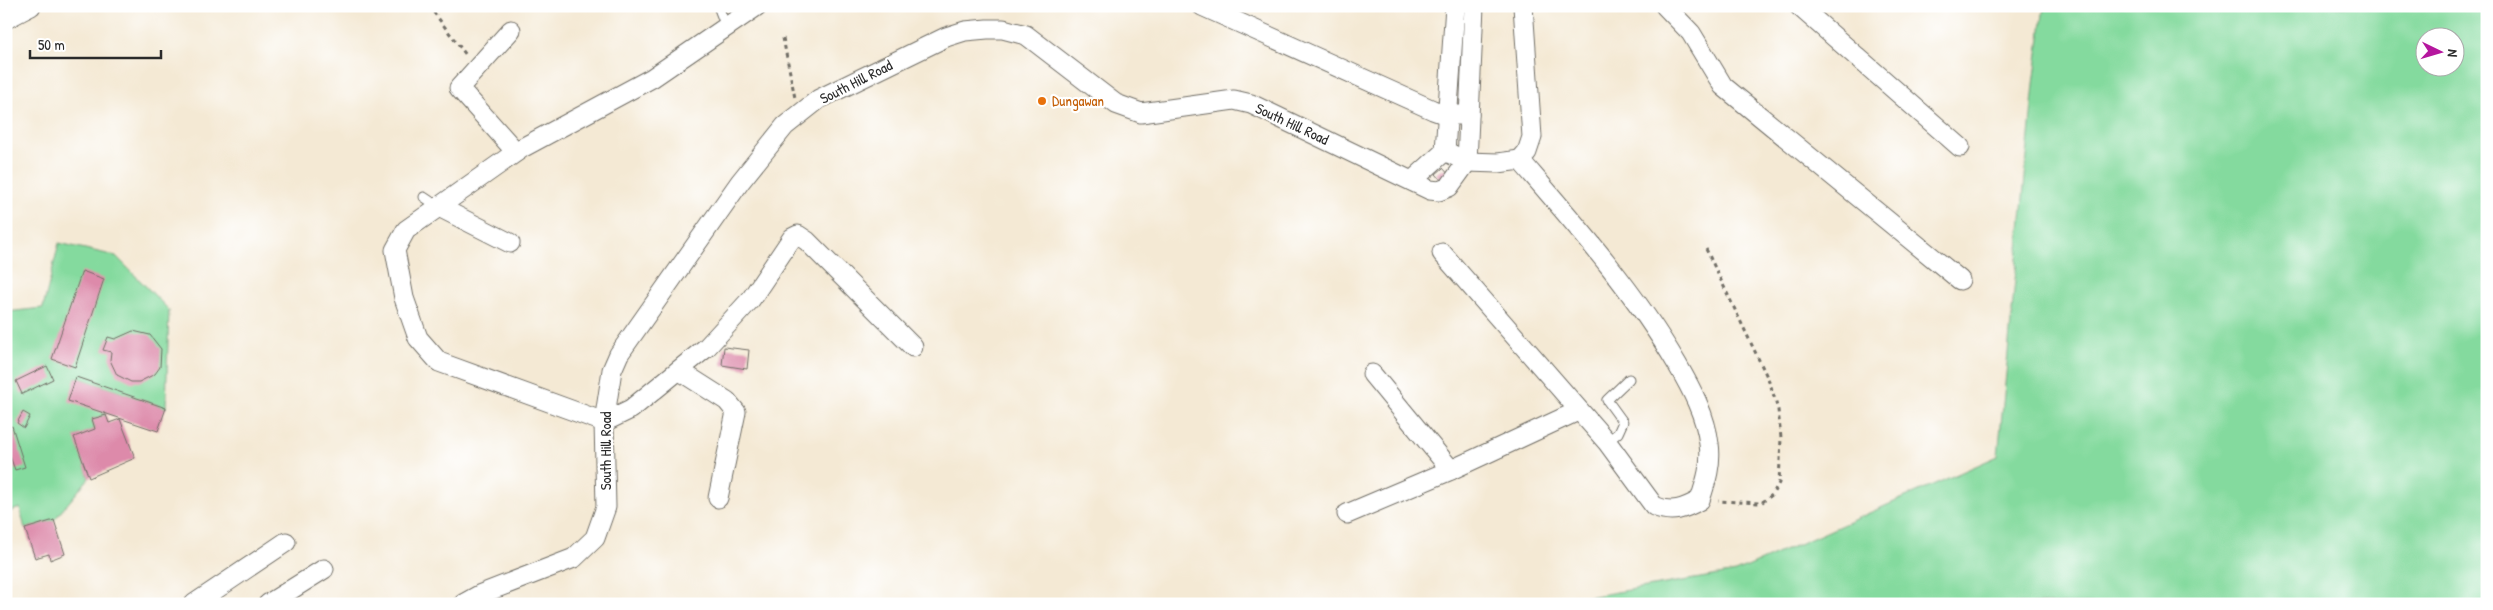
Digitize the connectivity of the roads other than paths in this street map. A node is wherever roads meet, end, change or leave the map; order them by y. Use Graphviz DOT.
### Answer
graph roads {
  1 [pos="31,6"];
  2 [pos="718,6"];
  3 [pos="757,6"];
  4 [pos="1202,6"];
  5 [pos="1455,6"];
  6 [pos="1474,6"];
  7 [pos="1523,6"];
  8 [pos="1665,6"];
  9 [pos="1799,6"];
  10 [pos="6,19"];
  11 [pos="726,27"];
  12 [pos="511,30"];
  13 [pos="1447,115"];
  14 [pos="1468,115"];
  15 [pos="1960,147"];
  16 [pos="1445,150"];
  17 [pos="516,152"];
  18 [pos="1520,160"];
  19 [pos="1467,162"];
  20 [pos="1412,181"];
  21 [pos="431,202"];
  22 [pos="510,243"];
  23 [pos="1442,252"];
  24 [pos="1960,280"];
  25 [pos="914,346"];
  26 [pos="680,371"];
  27 [pos="1372,374"];
  28 [pos="1630,379"];
  29 [pos="1578,411"];
  30 [pos="604,422"];
  31 [pos="1607,442"];
  32 [pos="1451,470"];
  33 [pos="718,498"];
  34 [pos="1347,514"];
  35 [pos="286,542"];
  36 [pos="324,568"];
  37 [pos="206,601"];
  38 [pos="268,604"];
  39 [pos="463,604"];
  1 -- 10 [label="street"];
  2 -- 11 [label="lane"];
  3 -- 11 [label="street"];
  4 -- 13 [label="street"];
  5 -- 13 [label="street"];
  6 -- 14 [label="street"];
  7 -- 18 [label="street"];
  8 -- 24 [label="street"];
  9 -- 15 [label="street"];
  11 -- 17 [label="street"];
  12 -- 17 [label="street"];
  13 -- 14 [label="street"];
  13 -- 16 [label="street"];
  14 -- 19 [label="street"];
  16 -- 19 [label="street"];
  16 -- 20 [label="street"];
  17 -- 21 [label="street"];
  18 -- 19 [label="street"];
  18 -- 31 [label="street"];
  19 -- 20 [label="street, South Hill Road"];
  20 -- 30 [label="street, South Hill Road"];
  21 -- 22 [label="street"];
  21 -- 30 [label="street"];
  23 -- 29 [label="street"];
  25 -- 26 [label="street"];
  26 -- 30 [label="street"];
  26 -- 33 [label="street"];
  27 -- 32 [label="street"];
  28 -- 31 [label="lane"];
  29 -- 31 [label="street"];
  29 -- 32 [label="street"];
  30 -- 39 [label="street, South Hill Road"];
  32 -- 34 [label="street"];
  35 -- 37 [label="street"];
  36 -- 38 [label="street"];
}
